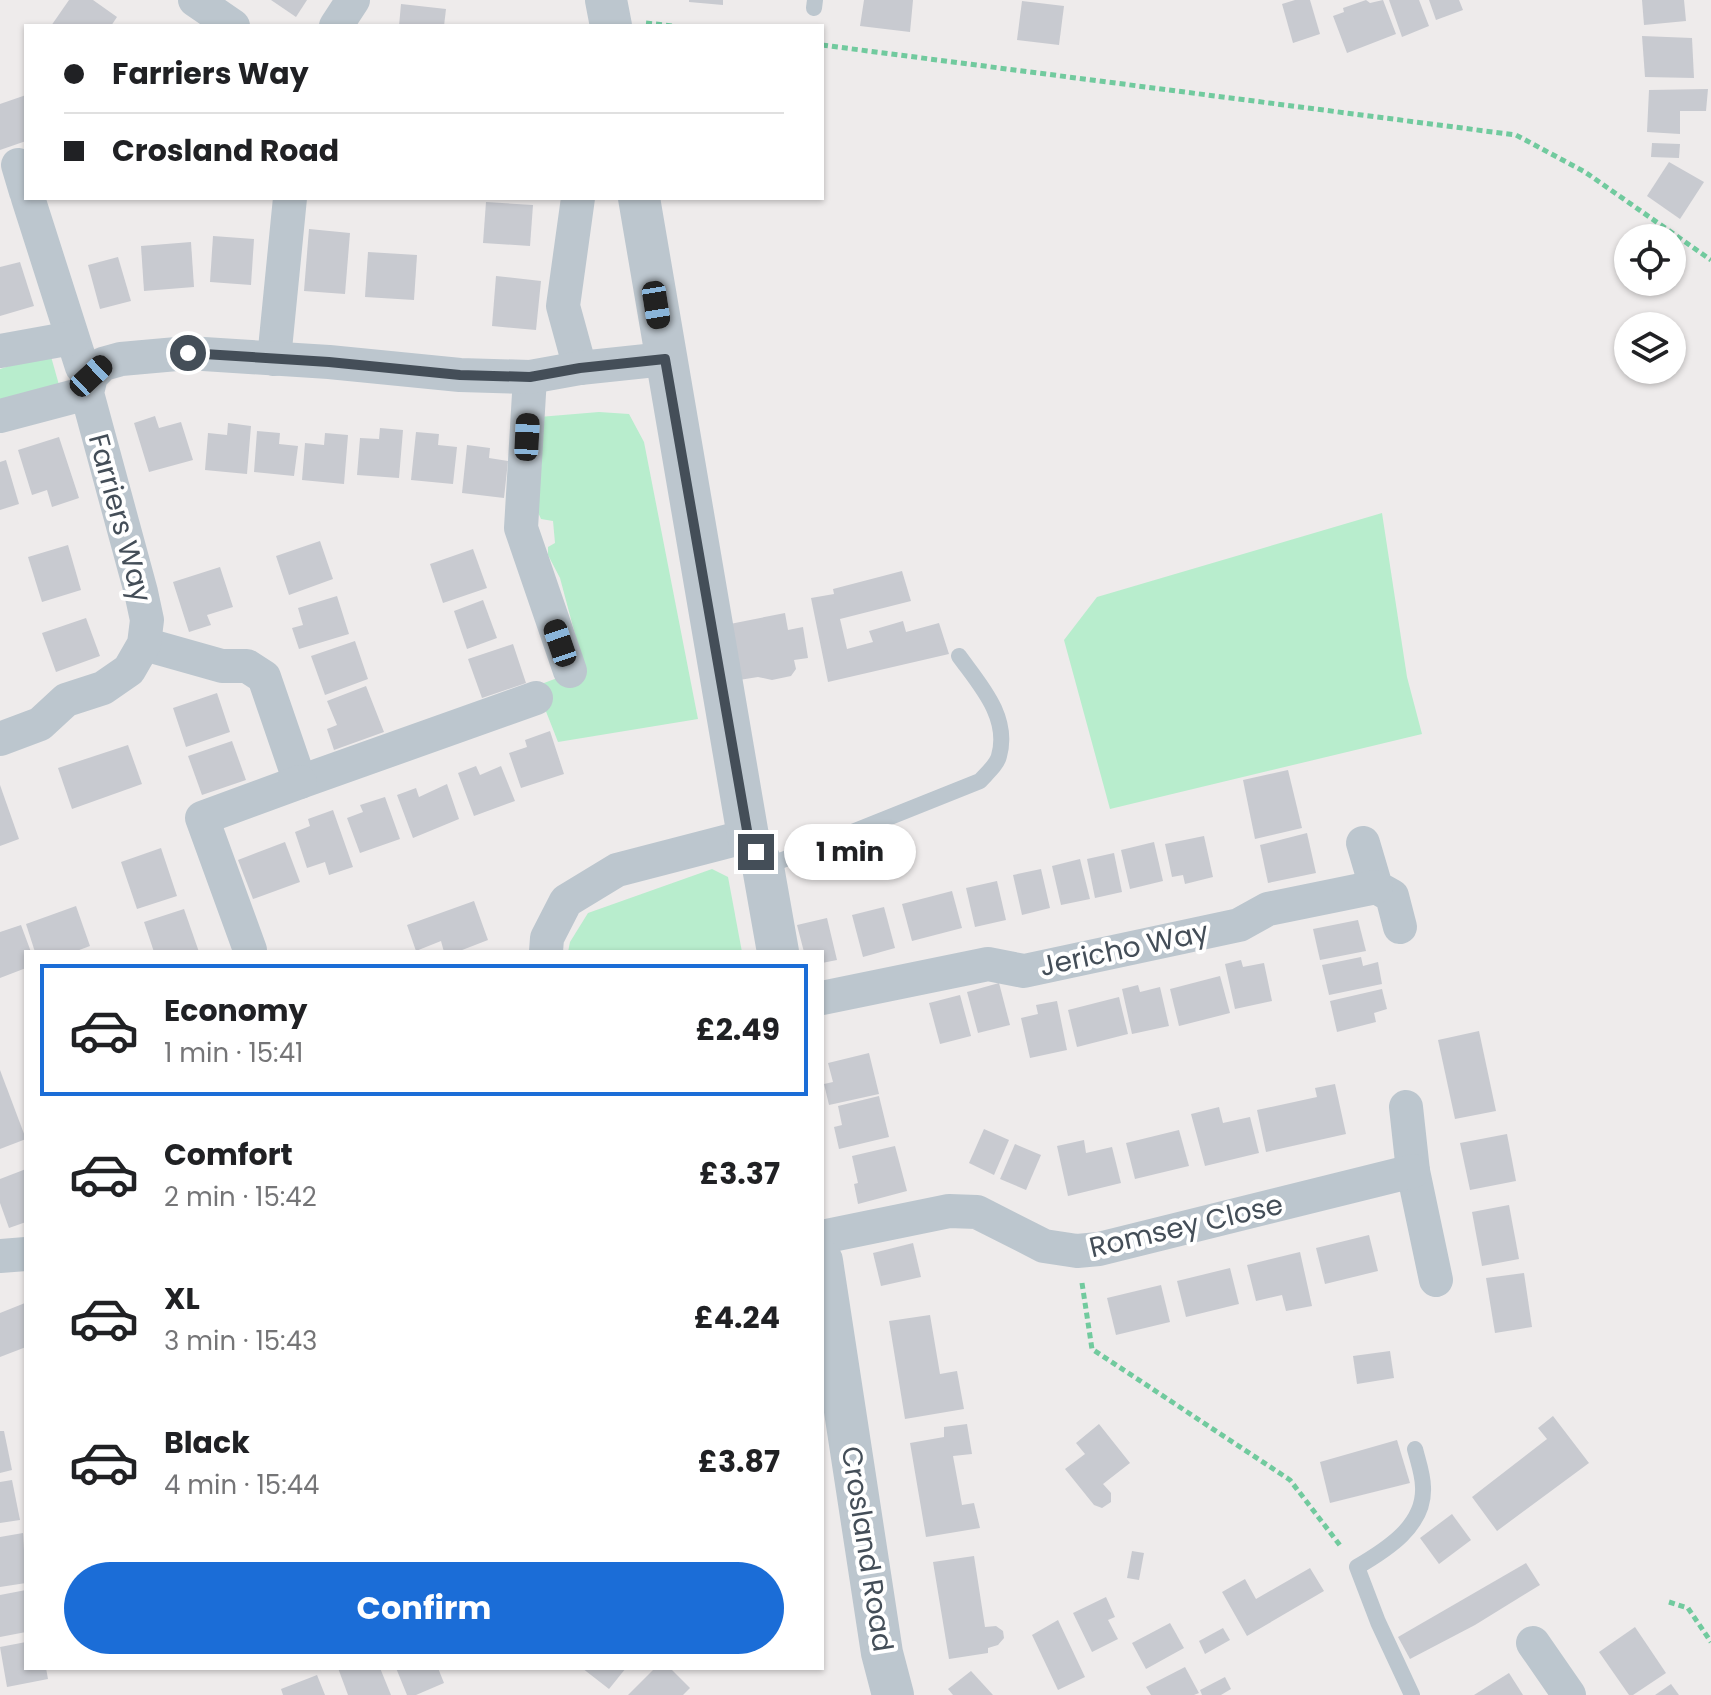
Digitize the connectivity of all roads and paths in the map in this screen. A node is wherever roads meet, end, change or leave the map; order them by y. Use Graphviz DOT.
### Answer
graph roads {
  1 [pos="195,0"];
  2 [pos="353,0"];
  3 [pos="606,0"];
  4 [pos="230,24"];
  5 [pos="337,24"];
  6 [pos="611,24"];
  7 [pos="824,45"];
  8 [pos="29,200"];
  9 [pos="290,200"];
  10 [pos="578,200"];
  11 [pos="639,200"];
  12 [pos="1711,260"];
  13 [pos="72,338"];
  14 [pos="0,351"];
  15 [pos="274,359"];
  16 [pos="665,359"];
  17 [pos="580,368"];
  18 [pos="530,377"];
  19 [pos="89,384"];
  20 [pos="0,416"];
  21 [pos="144,644"];
  22 [pos="959,656"];
  23 [pos="570,671"];
  24 [pos="536,698"];
  25 [pos="0,739"];
  26 [pos="300,782"];
  27 [pos="1363,843"];
  28 [pos="756,852"];
  29 [pos="1376,887"];
  30 [pos="1400,927"];
  31 [pos="250,950"];
  32 [pos="546,950"];
  33 [pos="778,950"];
  34 [pos="824,998"];
  35 [pos="1406,1107"];
  36 [pos="1413,1171"];
  37 [pos="824,1237"];
  38 [pos="1077,1251"];
  39 [pos="24,1254"];
  40 [pos="0,1256"];
  41 [pos="824,1274"];
  42 [pos="1436,1280"];
  43 [pos="1415,1449"];
  44 [pos="1357,1567"];
  45 [pos="1669,1602"];
  46 [pos="1711,1642"];
  47 [pos="1533,1643"];
  48 [pos="893,1695"];
  49 [pos="1412,1695"];
  50 [pos="1569,1695"];
  1 -- 4 [label="street"];
  2 -- 5 [label="street"];
  3 -- 6 [label="street"];
  7 -- 12 [label="path"];
  8 -- 13 [label="street, Farriers Way"];
  9 -- 15 [label="street"];
  10 -- 17 [label="street"];
  11 -- 16 [label="street"];
  13 -- 14 [label="street"];
  13 -- 19 [label="street, Farriers Way"];
  15 -- 18 [label="street"];
  15 -- 19 [label="street"];
  16 -- 17 [label="street"];
  16 -- 28 [label="street"];
  17 -- 18 [label="street"];
  18 -- 23 [label="street"];
  19 -- 20 [label="street"];
  19 -- 21 [label="street, Farriers Way"];
  21 -- 25 [label="street, Farriers Way"];
  21 -- 26 [label="street, Farriers Way"];
  22 -- 28 [label="lane"];
  24 -- 26 [label="street"];
  26 -- 31 [label="street"];
  27 -- 29 [label="street"];
  28 -- 32 [label="street"];
  28 -- 33 [label="street"];
  29 -- 30 [label="street"];
  29 -- 34 [label="street, Jericho Way"];
  35 -- 36 [label="street"];
  36 -- 38 [label="street, Romsey Close"];
  36 -- 42 [label="street"];
  37 -- 38 [label="street, Romsey Close"];
  38 -- 44 [label="path"];
  39 -- 40 [label="street"];
  41 -- 48 [label="street, Crosland Road"];
  43 -- 44 [label="lane"];
  44 -- 49 [label="lane"];
  45 -- 46 [label="path"];
  47 -- 50 [label="street"];
}
